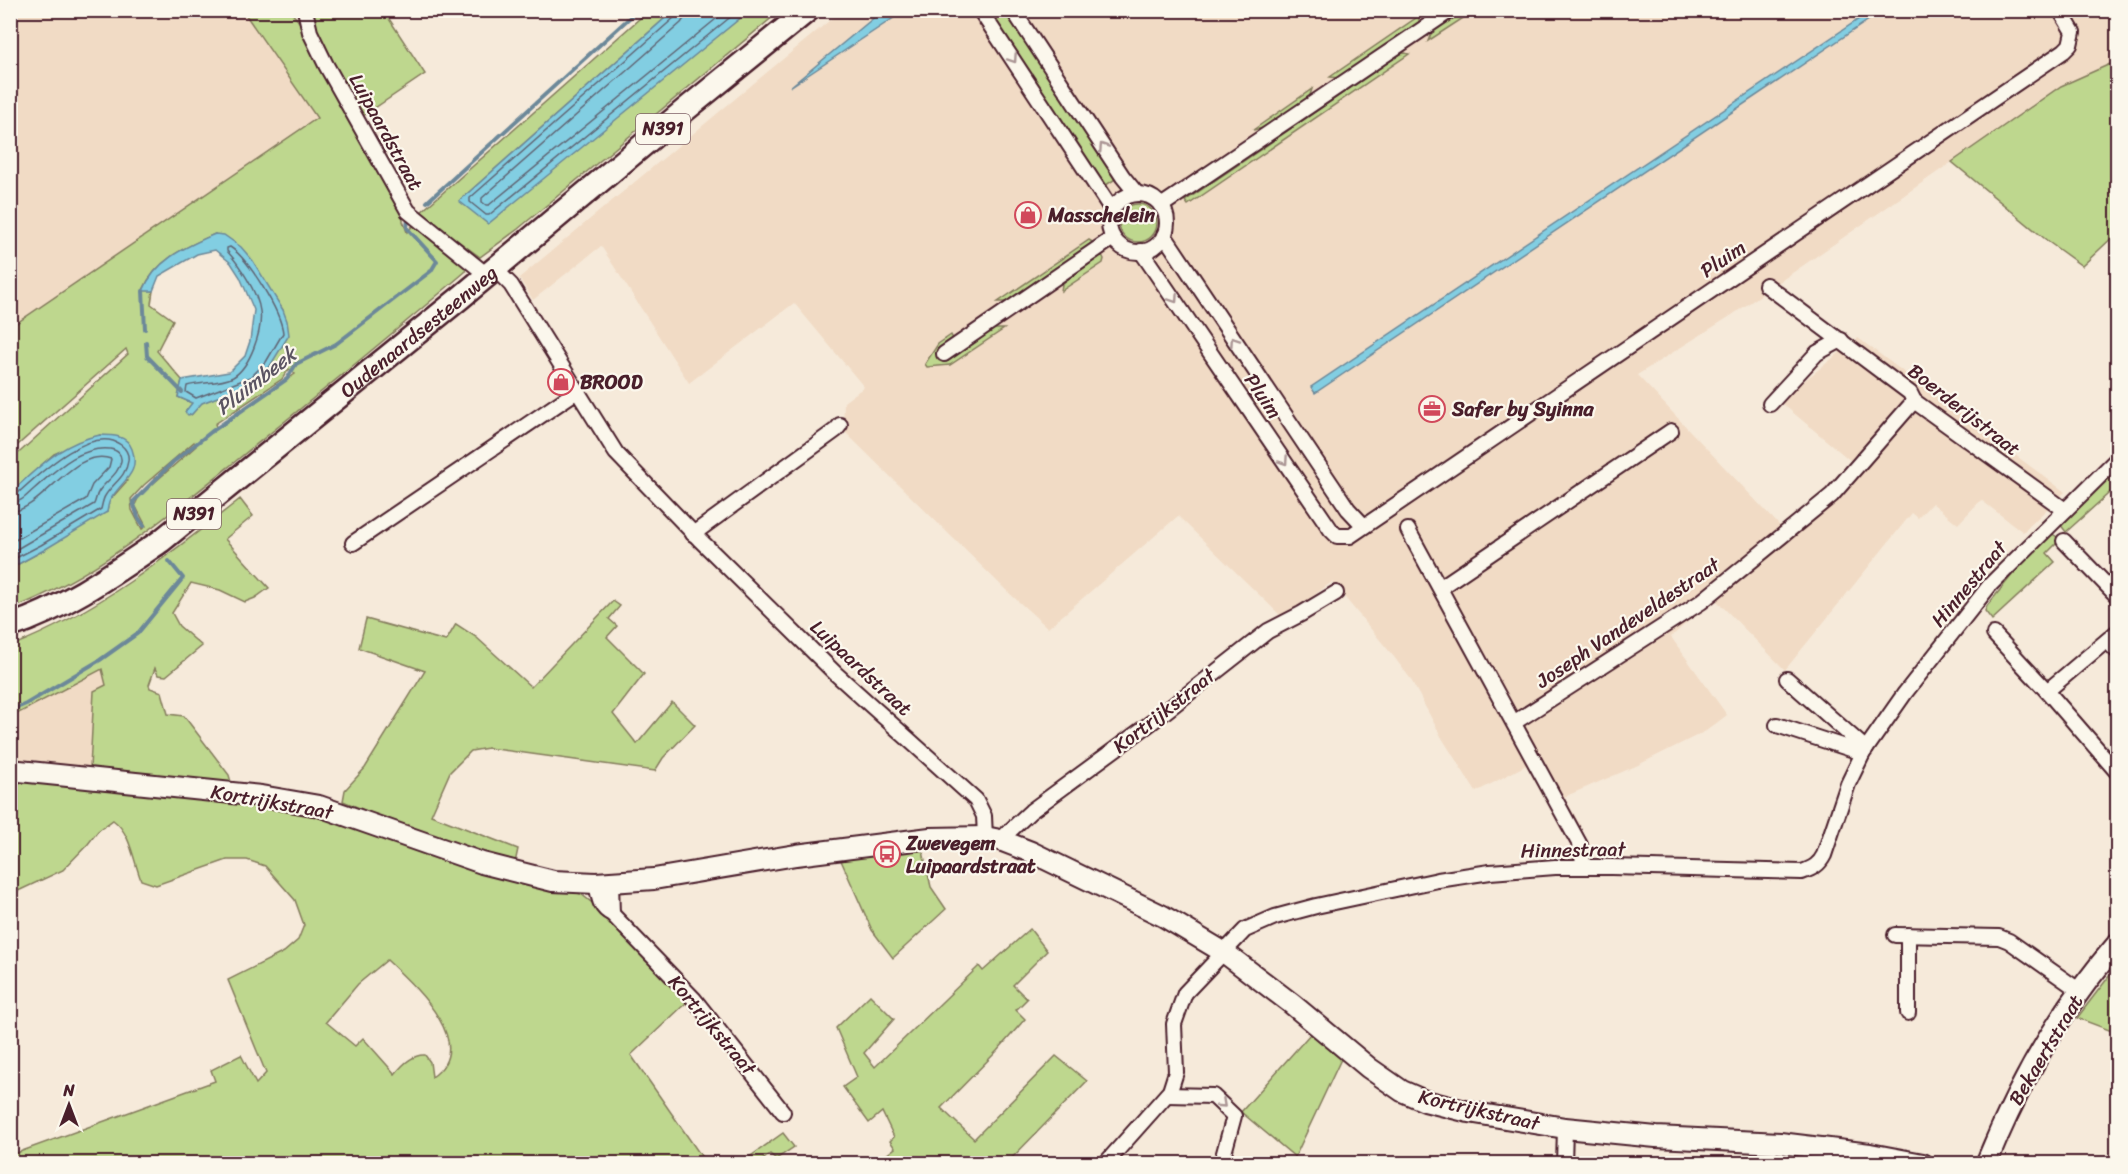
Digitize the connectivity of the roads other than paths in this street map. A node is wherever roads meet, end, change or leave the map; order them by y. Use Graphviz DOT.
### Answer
graph roads {
  1 [pos="305,10"];
  2 [pos="808,10"];
  3 [pos="980,10"];
  4 [pos="1013,10"];
  5 [pos="1451,10"];
  6 [pos="2060,10"];
  7 [pos="1137,194"];
  8 [pos="1161,206"];
  9 [pos="1112,210"];
  10 [pos="1164,235"];
  11 [pos="1113,238"];
  12 [pos="1141,251"];
  13 [pos="491,272"];
  14 [pos="1766,285"];
  15 [pos="1840,340"];
  16 [pos="944,354"];
  17 [pos="577,391"];
  18 [pos="1914,401"];
  19 [pos="1770,404"];
  20 [pos="840,425"];
  21 [pos="1671,431"];
  22 [pos="2118,458"];
  23 [pos="2065,510"];
  24 [pos="1364,526"];
  25 [pos="1408,530"];
  26 [pos="693,534"];
  27 [pos="2064,541"];
  28 [pos="353,543"];
  29 [pos="1441,587"];
  30 [pos="1336,593"];
  31 [pos="2118,597"];
  32 [pos="10,627"];
  33 [pos="1994,634"];
  34 [pos="2112,636"];
  35 [pos="2118,652"];
  36 [pos="1787,679"];
  37 [pos="2047,691"];
  38 [pos="1515,722"];
  39 [pos="1777,724"];
  40 [pos="1864,751"];
  41 [pos="10,770"];
  42 [pos="2118,773"];
  43 [pos="992,839"];
  44 [pos="1584,867"];
  45 [pos="604,883"];
  46 [pos="2118,943"];
  47 [pos="1225,952"];
  48 [pos="2080,991"];
  49 [pos="1908,1013"];
  50 [pos="1167,1095"];
  51 [pos="783,1112"];
  52 [pos="1565,1128"];
  53 [pos="1104,1164"];
  54 [pos="1221,1164"];
  55 [pos="1564,1164"];
  56 [pos="1923,1164"];
  57 [pos="1986,1164"];
  1 -- 13 [label="street, Luipaardstraat"];
  2 -- 13 [label="main road, Oudenaardsesteenweg / N391"];
  3 -- 9 [label="street, one-way"];
  7 -- 4 [label="street, one-way"];
  5 -- 8 [label="street"];
  6 -- 24 [label="street, Pluim"];
  7 -- 8 [label="street"];
  7 -- 9 [label="street"];
  8 -- 10 [label="street"];
  9 -- 11 [label="street"];
  10 -- 12 [label="street"];
  24 -- 10 [label="street, Pluim, one-way"];
  11 -- 12 [label="street"];
  11 -- 16 [label="street"];
  12 -- 24 [label="street, Pluim, one-way"];
  13 -- 17 [label="street, Luipaardstraat"];
  13 -- 32 [label="main road, Oudenaardsesteenweg / N391"];
  14 -- 15 [label="street, Boerderijstraat"];
  15 -- 18 [label="street, Boerderijstraat"];
  15 -- 19 [label="street"];
  17 -- 26 [label="street, Luipaardstraat"];
  17 -- 28 [label="street"];
  18 -- 23 [label="street, Boerderijstraat"];
  18 -- 38 [label="street, Joseph Vandeveldestraat"];
  20 -- 26 [label="street"];
  21 -- 29 [label="street"];
  22 -- 23 [label="street, Hinnestraat"];
  23 -- 40 [label="street, Hinnestraat"];
  25 -- 29 [label="street"];
  26 -- 43 [label="street, Luipaardstraat"];
  27 -- 31 [label="street"];
  29 -- 38 [label="street"];
  30 -- 43 [label="street, Kortrijkstraat"];
  33 -- 37 [label="street"];
  34 -- 35 [label="street"];
  34 -- 37 [label="street"];
  36 -- 40 [label="street"];
  37 -- 42 [label="street"];
  38 -- 44 [label="street"];
  39 -- 40 [label="street"];
  40 -- 44 [label="street, Hinnestraat"];
  41 -- 45 [label="main road, Kortrijkstraat"];
  43 -- 45 [label="main road, Kortrijkstraat"];
  43 -- 47 [label="main road, Kortrijkstraat"];
  44 -- 47 [label="street, Hinnestraat"];
  45 -- 51 [label="street, Kortrijkstraat"];
  46 -- 48 [label="main road, Bekaertstraat"];
  47 -- 50 [label="street, Hinnestraat"];
  47 -- 52 [label="main road, Kortrijkstraat"];
  48 -- 49 [label="street"];
  48 -- 57 [label="main road, Bekaertstraat"];
  50 -- 53 [label="street"];
  50 -- 54 [label="street, one-way"];
  52 -- 55 [label="street"];
  52 -- 56 [label="main road, Kortrijkstraat"];
}
